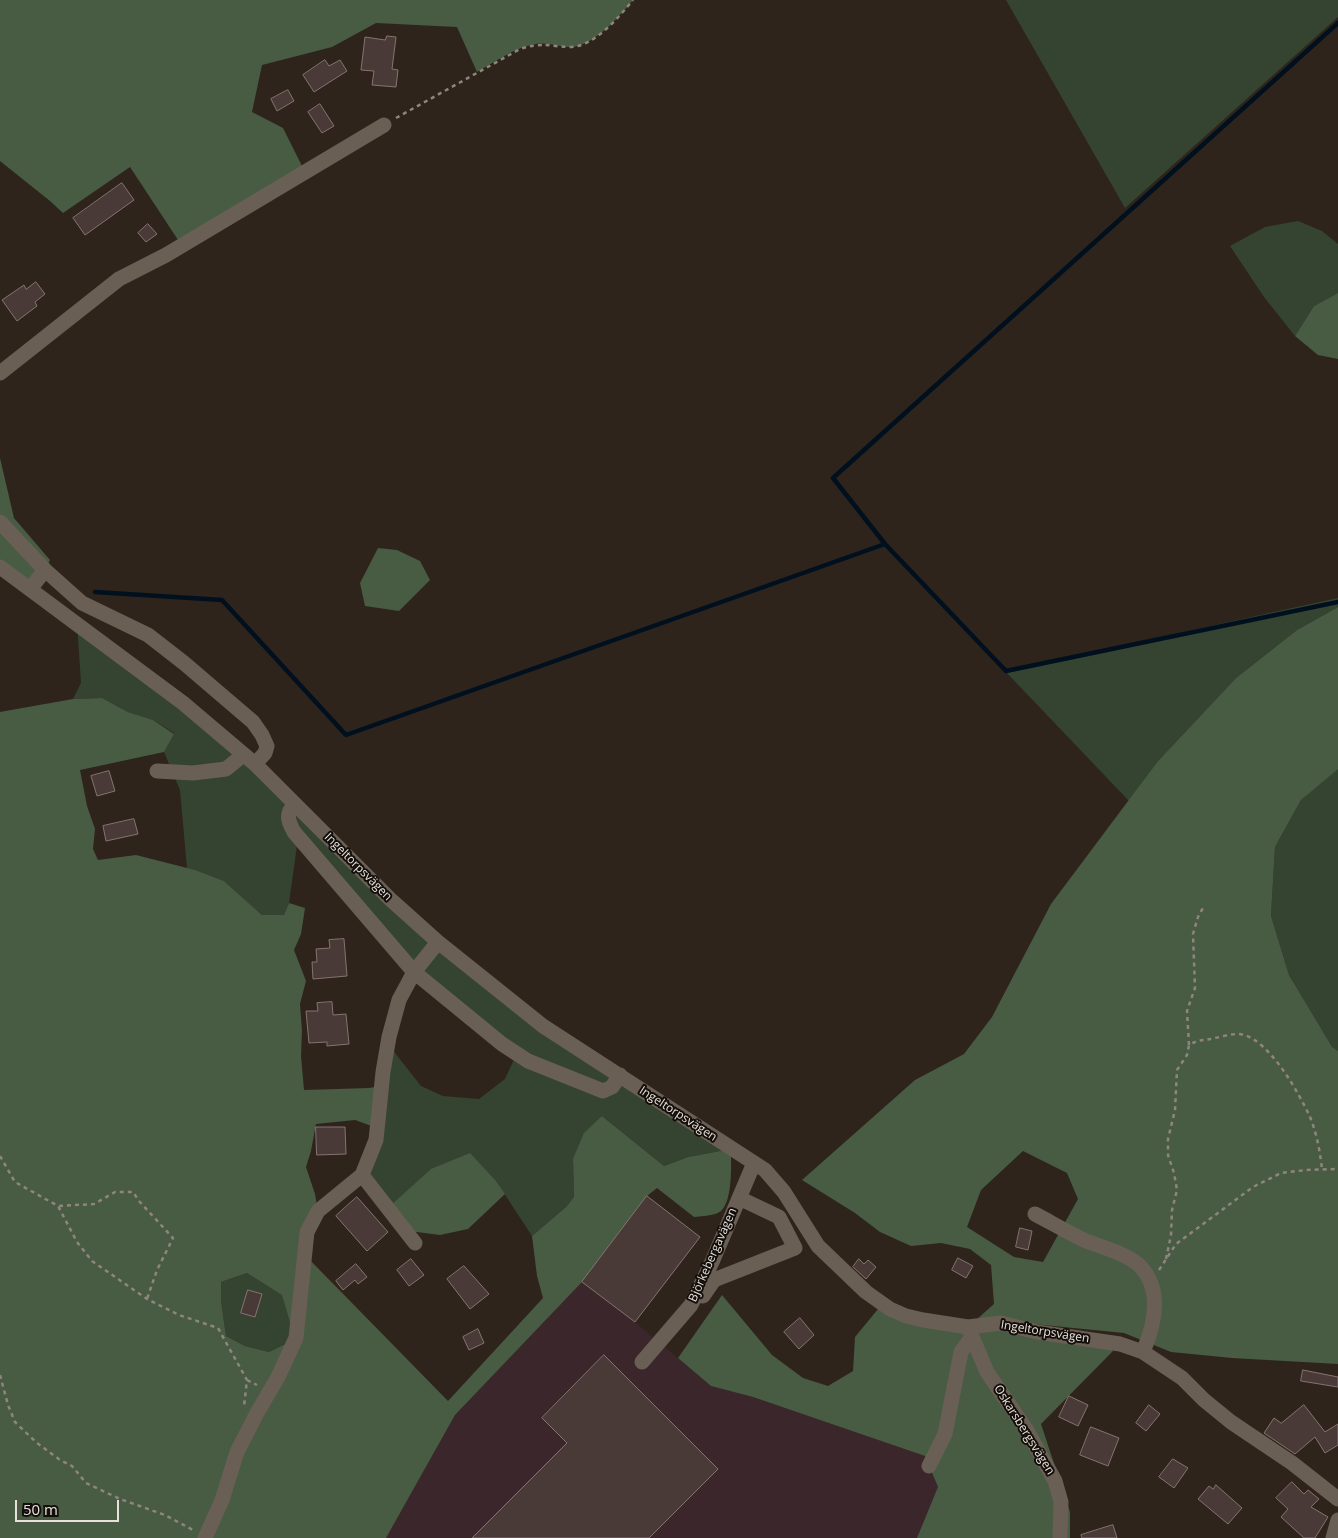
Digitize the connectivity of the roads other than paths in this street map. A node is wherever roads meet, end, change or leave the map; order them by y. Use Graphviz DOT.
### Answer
graph roads {
  1 [pos="384,126"];
  2 [pos="0,372"];
  3 [pos="0,522"];
  4 [pos="0,566"];
  5 [pos="45,570"];
  6 [pos="30,589"];
  7 [pos="249,760"];
  8 [pos="157,771"];
  9 [pos="295,804"];
  10 [pos="438,942"];
  11 [pos="414,972"];
  12 [pos="620,1075"];
  13 [pos="754,1163"];
  14 [pos="362,1175"];
  15 [pos="739,1198"];
  16 [pos="1035,1214"];
  17 [pos="415,1243"];
  18 [pos="683,1328"];
  19 [pos="970,1332"];
  20 [pos="1143,1352"];
  21 [pos="642,1362"];
  22 [pos="929,1466"];
  23 [pos="1338,1499"];
  24 [pos="1338,1520"];
  25 [pos="206,1537"];
  26 [pos="1060,1538"];
  27 [pos="1333,1538"];
  1 -- 2 [label="street"];
  3 -- 5 [label="street"];
  4 -- 6 [label="street, Ingeltorpsvägen"];
  5 -- 6 [label="street"];
  5 -- 7 [label="street"];
  6 -- 7 [label="street, Ingeltorpsvägen"];
  7 -- 8 [label="street"];
  7 -- 9 [label="street, Ingeltorpsvägen"];
  9 -- 10 [label="street, Ingeltorpsvägen"];
  9 -- 11 [label="street"];
  10 -- 11 [label="street"];
  10 -- 12 [label="street, Ingeltorpsvägen"];
  11 -- 12 [label="street"];
  11 -- 14 [label="street"];
  12 -- 13 [label="street, Ingeltorpsvägen"];
  13 -- 15 [label="street, Björkebergavägen"];
  13 -- 19 [label="street, Ingeltorpsvägen"];
  14 -- 17 [label="street"];
  14 -- 25 [label="street"];
  15 -- 18 [label="street"];
  15 -- 21 [label="street, Björkebergavägen"];
  16 -- 20 [label="street"];
  19 -- 20 [label="street, Ingeltorpsvägen"];
  19 -- 22 [label="street"];
  19 -- 26 [label="street, Oskarsbergsvägen"];
  20 -- 23 [label="street, Ingeltorpsvägen"];
  24 -- 27 [label="street"];
}
